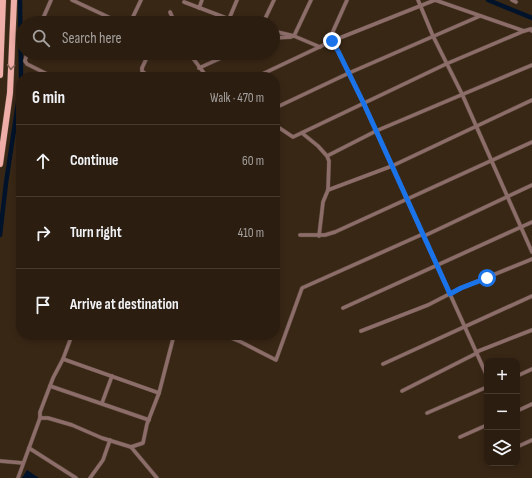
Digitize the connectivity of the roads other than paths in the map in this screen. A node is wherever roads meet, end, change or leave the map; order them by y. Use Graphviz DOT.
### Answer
graph roads {
  1 [pos="2,0"];
  2 [pos="14,0"];
  3 [pos="51,0"];
  4 [pos="72,0"];
  5 [pos="141,0"];
  6 [pos="202,0"];
  7 [pos="237,0"];
  8 [pos="274,0"];
  9 [pos="311,0"];
  10 [pos="347,0"];
  11 [pos="418,0"];
  12 [pos="184,2"];
  13 [pos="420,5"];
  14 [pos="199,8"];
  15 [pos="170,12"];
  16 [pos="44,16"];
  17 [pos="106,16"];
  18 [pos="133,16"];
  19 [pos="172,16"];
  20 [pos="220,16"];
  21 [pos="229,16"];
  22 [pos="267,16"];
  23 [pos="480,16"];
  24 [pos="524,31"];
  25 [pos="532,31"];
  26 [pos="280,33"];
  27 [pos="294,36"];
  28 [pos="433,36"];
  29 [pos="280,37"];
  30 [pos="332,41"];
  31 [pos="320,47"];
  32 [pos="25,60"];
  33 [pos="146,60"];
  34 [pos="194,60"];
  35 [pos="217,60"];
  36 [pos="446,64"];
  37 [pos="532,65"];
  38 [pos="199,68"];
  39 [pos="43,72"];
  40 [pos="143,72"];
  41 [pos="203,72"];
  42 [pos="267,72"];
  43 [pos="349,73"];
  44 [pos="0,75"];
  45 [pos="462,94"];
  46 [pos="532,100"];
  47 [pos="364,104"];
  48 [pos="280,106"];
  49 [pos="475,126"];
  50 [pos="280,129"];
  51 [pos="376,131"];
  52 [pos="302,133"];
  53 [pos="532,142"];
  54 [pos="327,156"];
  55 [pos="491,160"];
  56 [pos="0,164"];
  57 [pos="392,166"];
  58 [pos="532,185"];
  59 [pos="328,190"];
  60 [pos="507,197"];
  61 [pos="407,199"];
  62 [pos="532,222"];
  63 [pos="520,228"];
  64 [pos="300,235"];
  65 [pos="424,235"];
  66 [pos="319,236"];
  67 [pos="532,252"];
  68 [pos="532,259"];
  69 [pos="438,266"];
  70 [pos="450,294"];
  71 [pos="532,296"];
  72 [pos="343,308"];
  73 [pos="465,326"];
  74 [pos="532,330"];
  75 [pos="361,331"];
  76 [pos="70,340"];
  77 [pos="173,340"];
  78 [pos="236,340"];
  79 [pos="476,352"];
  80 [pos="63,359"];
  81 [pos="383,364"];
  82 [pos="484,369"];
  83 [pos="532,369"];
  84 [pos="520,375"];
  85 [pos="112,376"];
  86 [pos="50,386"];
  87 [pos="484,388"];
  88 [pos="402,391"];
  89 [pos="159,393"];
  90 [pos="102,403"];
  91 [pos="532,404"];
  92 [pos="520,410"];
  93 [pos="427,413"];
  94 [pos="40,418"];
  95 [pos="149,420"];
  96 [pos="484,426"];
  97 [pos="460,437"];
  98 [pos="110,440"];
  99 [pos="532,440"];
  100 [pos="520,446"];
  101 [pos="131,447"];
  102 [pos="29,448"];
  103 [pos="0,461"];
  104 [pos="23,463"];
  105 [pos="18,478"];
  106 [pos="76,478"];
  107 [pos="90,478"];
  108 [pos="156,478"];
  1 -- 44 [label="main road"];
  2 -- 56 [label="main road, one-way"];
  3 -- 16 [label="street"];
  4 -- 17 [label="street"];
  5 -- 18 [label="street"];
  6 -- 14 [label="street"];
  7 -- 21 [label="street"];
  8 -- 22 [label="street"];
  9 -- 27 [label="street"];
  10 -- 30 [label="street"];
  11 -- 13 [label="street"];
  12 -- 14 [label="street"];
  13 -- 23 [label="street"];
  13 -- 28 [label="street"];
  13 -- 30 [label="street"];
  14 -- 20 [label="street"];
  15 -- 19 [label="street"];
  23 -- 24 [label="street"];
  23 -- 28 [label="street"];
  24 -- 25 [label="street"];
  24 -- 36 [label="street"];
  26 -- 27 [label="street"];
  27 -- 29 [label="street"];
  27 -- 31 [label="street"];
  28 -- 36 [label="street"];
  28 -- 43 [label="street"];
  30 -- 31 [label="street"];
  30 -- 43 [label="street"];
  31 -- 42 [label="street"];
  32 -- 39 [label="street"];
  33 -- 40 [label="street"];
  34 -- 38 [label="street"];
  35 -- 38 [label="street"];
  36 -- 45 [label="street"];
  36 -- 47 [label="street"];
  37 -- 45 [label="street"];
  38 -- 41 [label="street"];
  43 -- 47 [label="street"];
  43 -- 48 [label="street"];
  45 -- 49 [label="street"];
  45 -- 51 [label="street"];
  46 -- 49 [label="street"];
  47 -- 51 [label="street"];
  47 -- 52 [label="street"];
  49 -- 55 [label="street"];
  49 -- 57 [label="street"];
  50 -- 52 [label="street"];
  51 -- 54 [label="street"];
  51 -- 57 [label="street"];
  52 -- 54 [label="street"];
  53 -- 55 [label="street"];
  54 -- 59 [label="street"];
  55 -- 60 [label="street"];
  55 -- 61 [label="street"];
  57 -- 59 [label="street"];
  57 -- 61 [label="street"];
  58 -- 60 [label="street"];
  59 -- 66 [label="street"];
  60 -- 63 [label="street"];
  60 -- 65 [label="street"];
  61 -- 65 [label="street"];
  61 -- 66 [label="street"];
  62 -- 63 [label="street"];
  63 -- 67 [label="street"];
  63 -- 69 [label="street"];
  64 -- 66 [label="street"];
  65 -- 69 [label="street"];
  65 -- 78 [label="street"];
  68 -- 70 [label="street"];
  69 -- 70 [label="street"];
  69 -- 72 [label="street"];
  70 -- 73 [label="street"];
  70 -- 75 [label="street"];
  71 -- 73 [label="street"];
  73 -- 79 [label="street"];
  73 -- 81 [label="street"];
  74 -- 79 [label="street"];
  76 -- 80 [label="street"];
  77 -- 89 [label="street"];
  79 -- 82 [label="street"];
  79 -- 88 [label="street"];
  80 -- 85 [label="street"];
  80 -- 86 [label="street"];
  83 -- 84 [label="street"];
  85 -- 89 [label="street"];
  85 -- 90 [label="street"];
  86 -- 90 [label="street"];
  86 -- 94 [label="street"];
  87 -- 93 [label="street"];
  89 -- 95 [label="street"];
  90 -- 95 [label="street"];
  91 -- 92 [label="street"];
  94 -- 98 [label="street"];
  94 -- 102 [label="street"];
  95 -- 101 [label="street"];
  96 -- 97 [label="street"];
  98 -- 101 [label="street"];
  98 -- 107 [label="street"];
  99 -- 100 [label="street"];
  101 -- 108 [label="street"];
  102 -- 104 [label="street"];
  102 -- 106 [label="street"];
  103 -- 104 [label="street"];
  104 -- 105 [label="street"];
}
